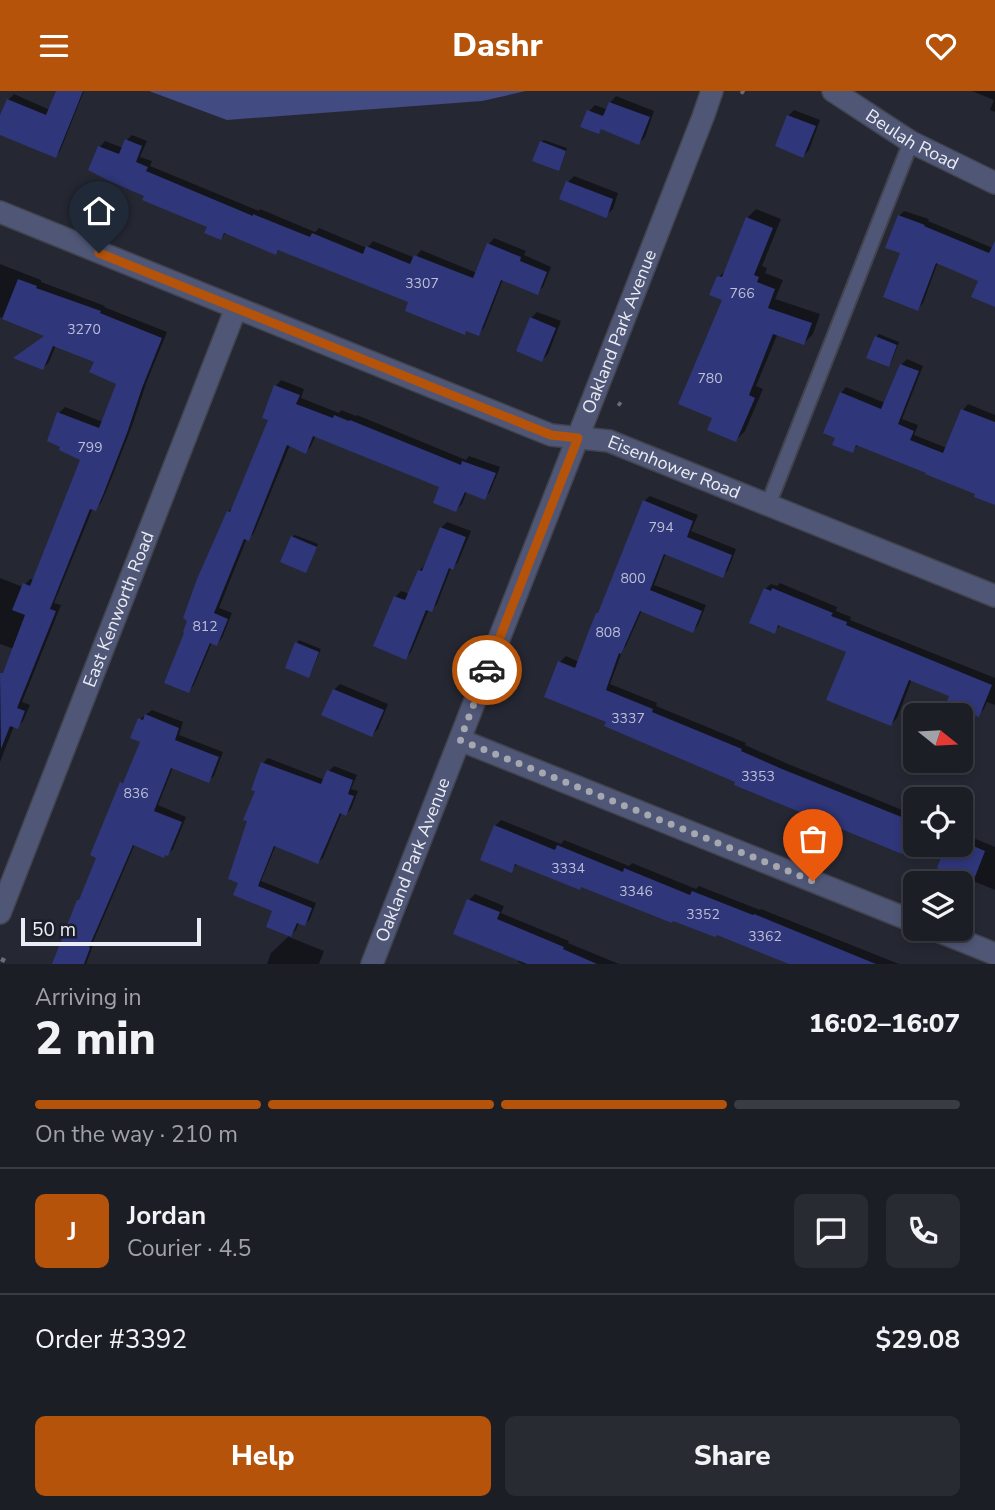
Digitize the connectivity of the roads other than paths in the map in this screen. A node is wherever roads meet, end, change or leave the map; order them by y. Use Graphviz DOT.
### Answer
graph roads {
  1 [pos="712,91"];
  2 [pos="833,91"];
  3 [pos="911,142"];
  4 [pos="995,183"];
  5 [pos="0,212"];
  6 [pos="236,308"];
  7 [pos="578,438"];
  8 [pos="768,505"];
  9 [pos="995,596"];
  10 [pos="460,740"];
  11 [pos="0,912"];
  12 [pos="903,917"];
  13 [pos="963,941"];
  14 [pos="995,954"];
  15 [pos="372,964"];
  1 -- 7 [label="street, Oakland Park Avenue"];
  2 -- 3 [label="street, Beulah Road"];
  3 -- 4 [label="street, Beulah Road"];
  3 -- 8 [label="lane"];
  5 -- 6 [label="street, Eisenhower Road"];
  6 -- 7 [label="street, Eisenhower Road"];
  6 -- 11 [label="street, East Kenworth Road"];
  7 -- 8 [label="street, Eisenhower Road"];
  7 -- 10 [label="street, Oakland Park Avenue"];
  8 -- 9 [label="street, Eisenhower Road"];
  10 -- 12 [label="street"];
  10 -- 15 [label="street, Oakland Park Avenue"];
  13 -- 14 [label="street"];
}
